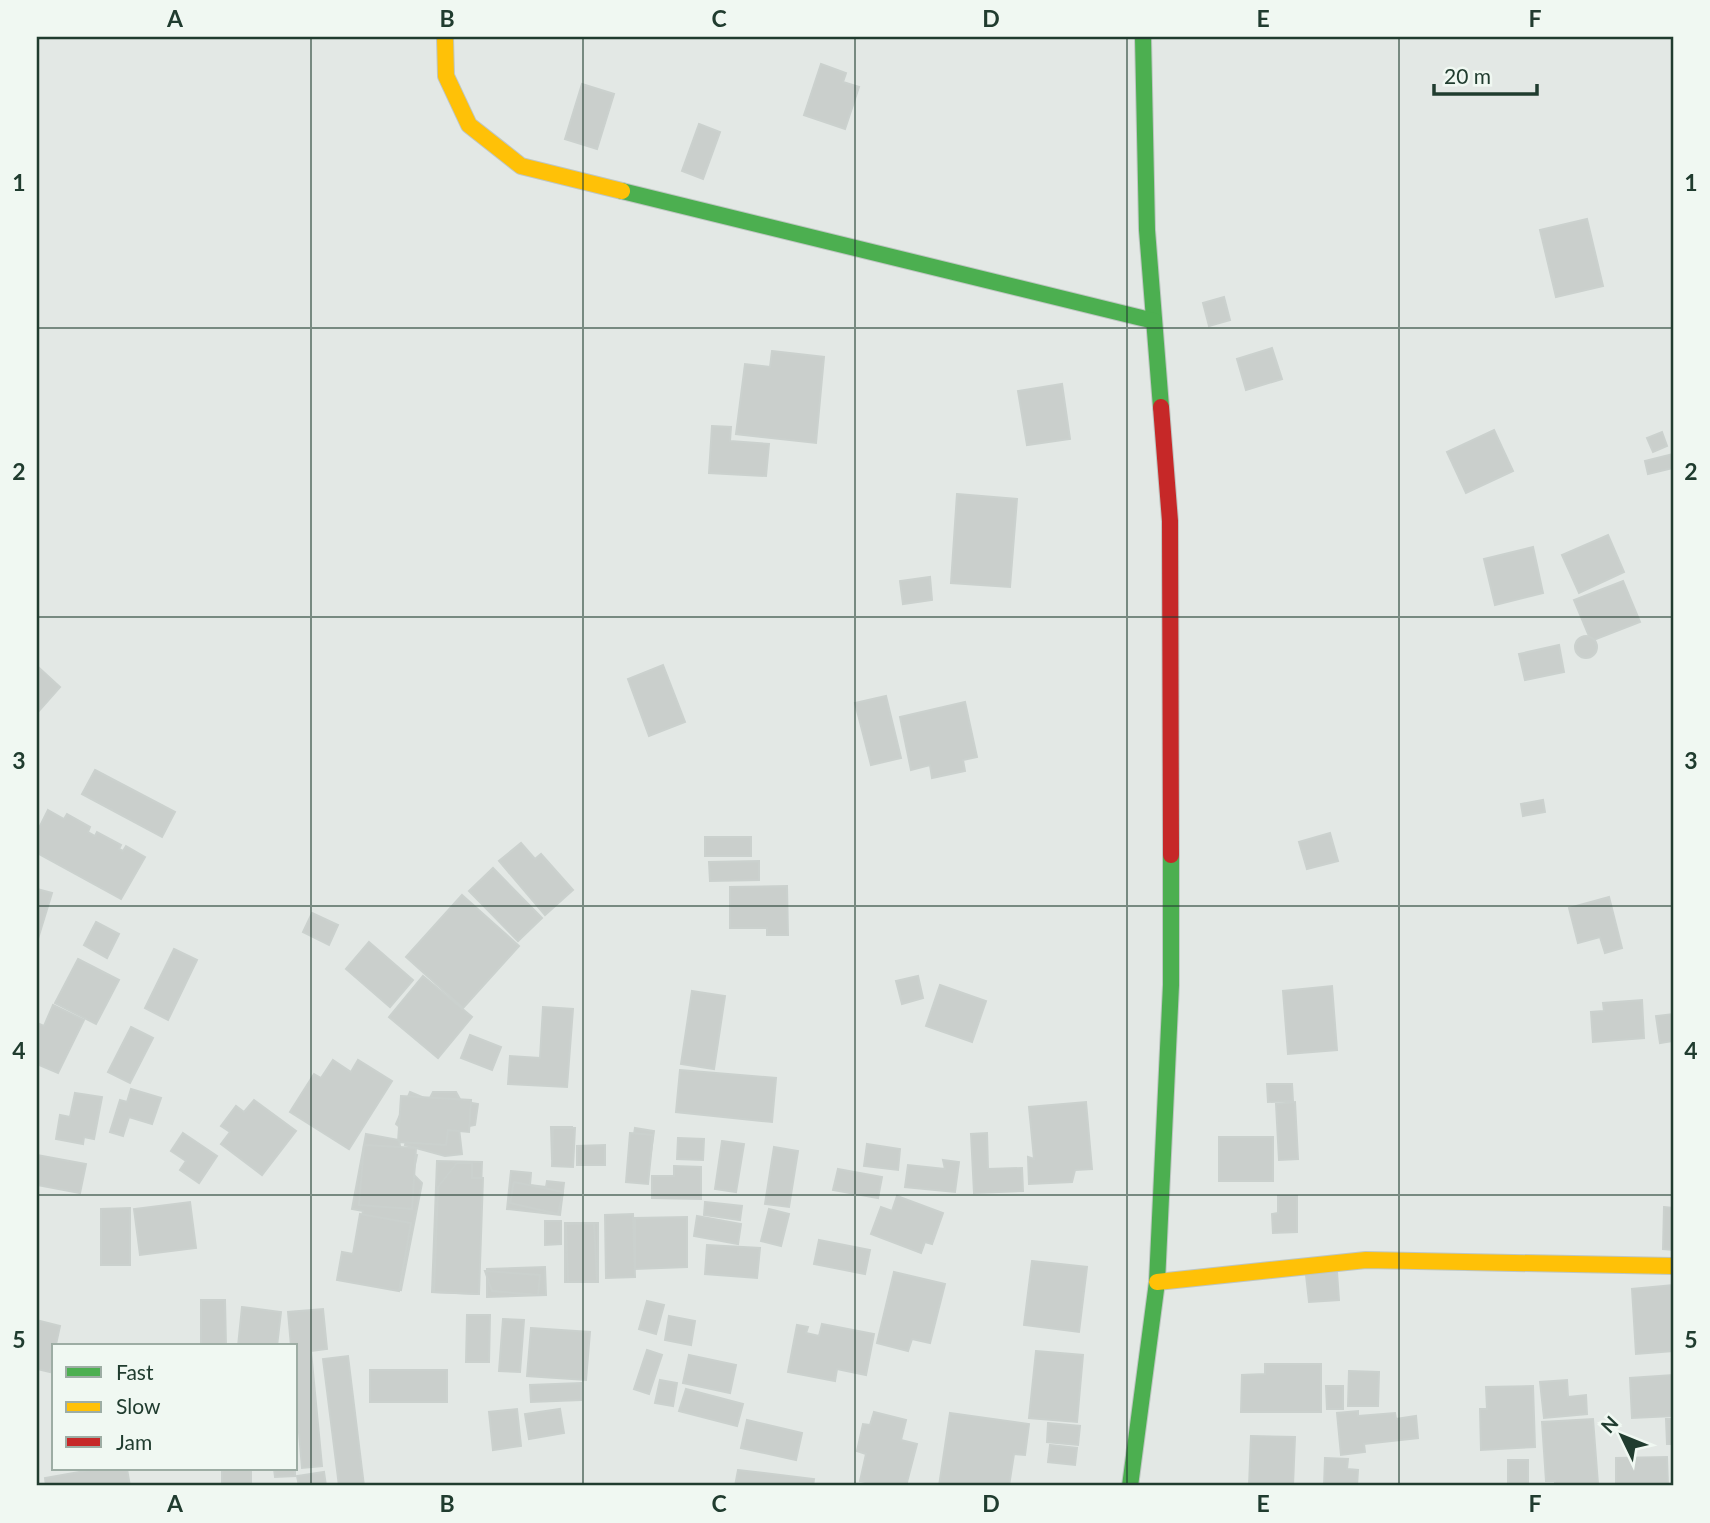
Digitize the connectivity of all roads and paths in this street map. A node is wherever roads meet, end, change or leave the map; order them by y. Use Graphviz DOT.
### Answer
graph roads {
  1 [pos="445,37"];
  2 [pos="1143,37"];
  3 [pos="1154,321"];
  4 [pos="1673,1266"];
  5 [pos="1157,1282"];
  6 [pos="1130,1486"];
  1 -- 3 [label="street"];
  2 -- 3 [label="street"];
  3 -- 5 [label="street"];
  4 -- 5 [label="street"];
  5 -- 6 [label="street"];
}
